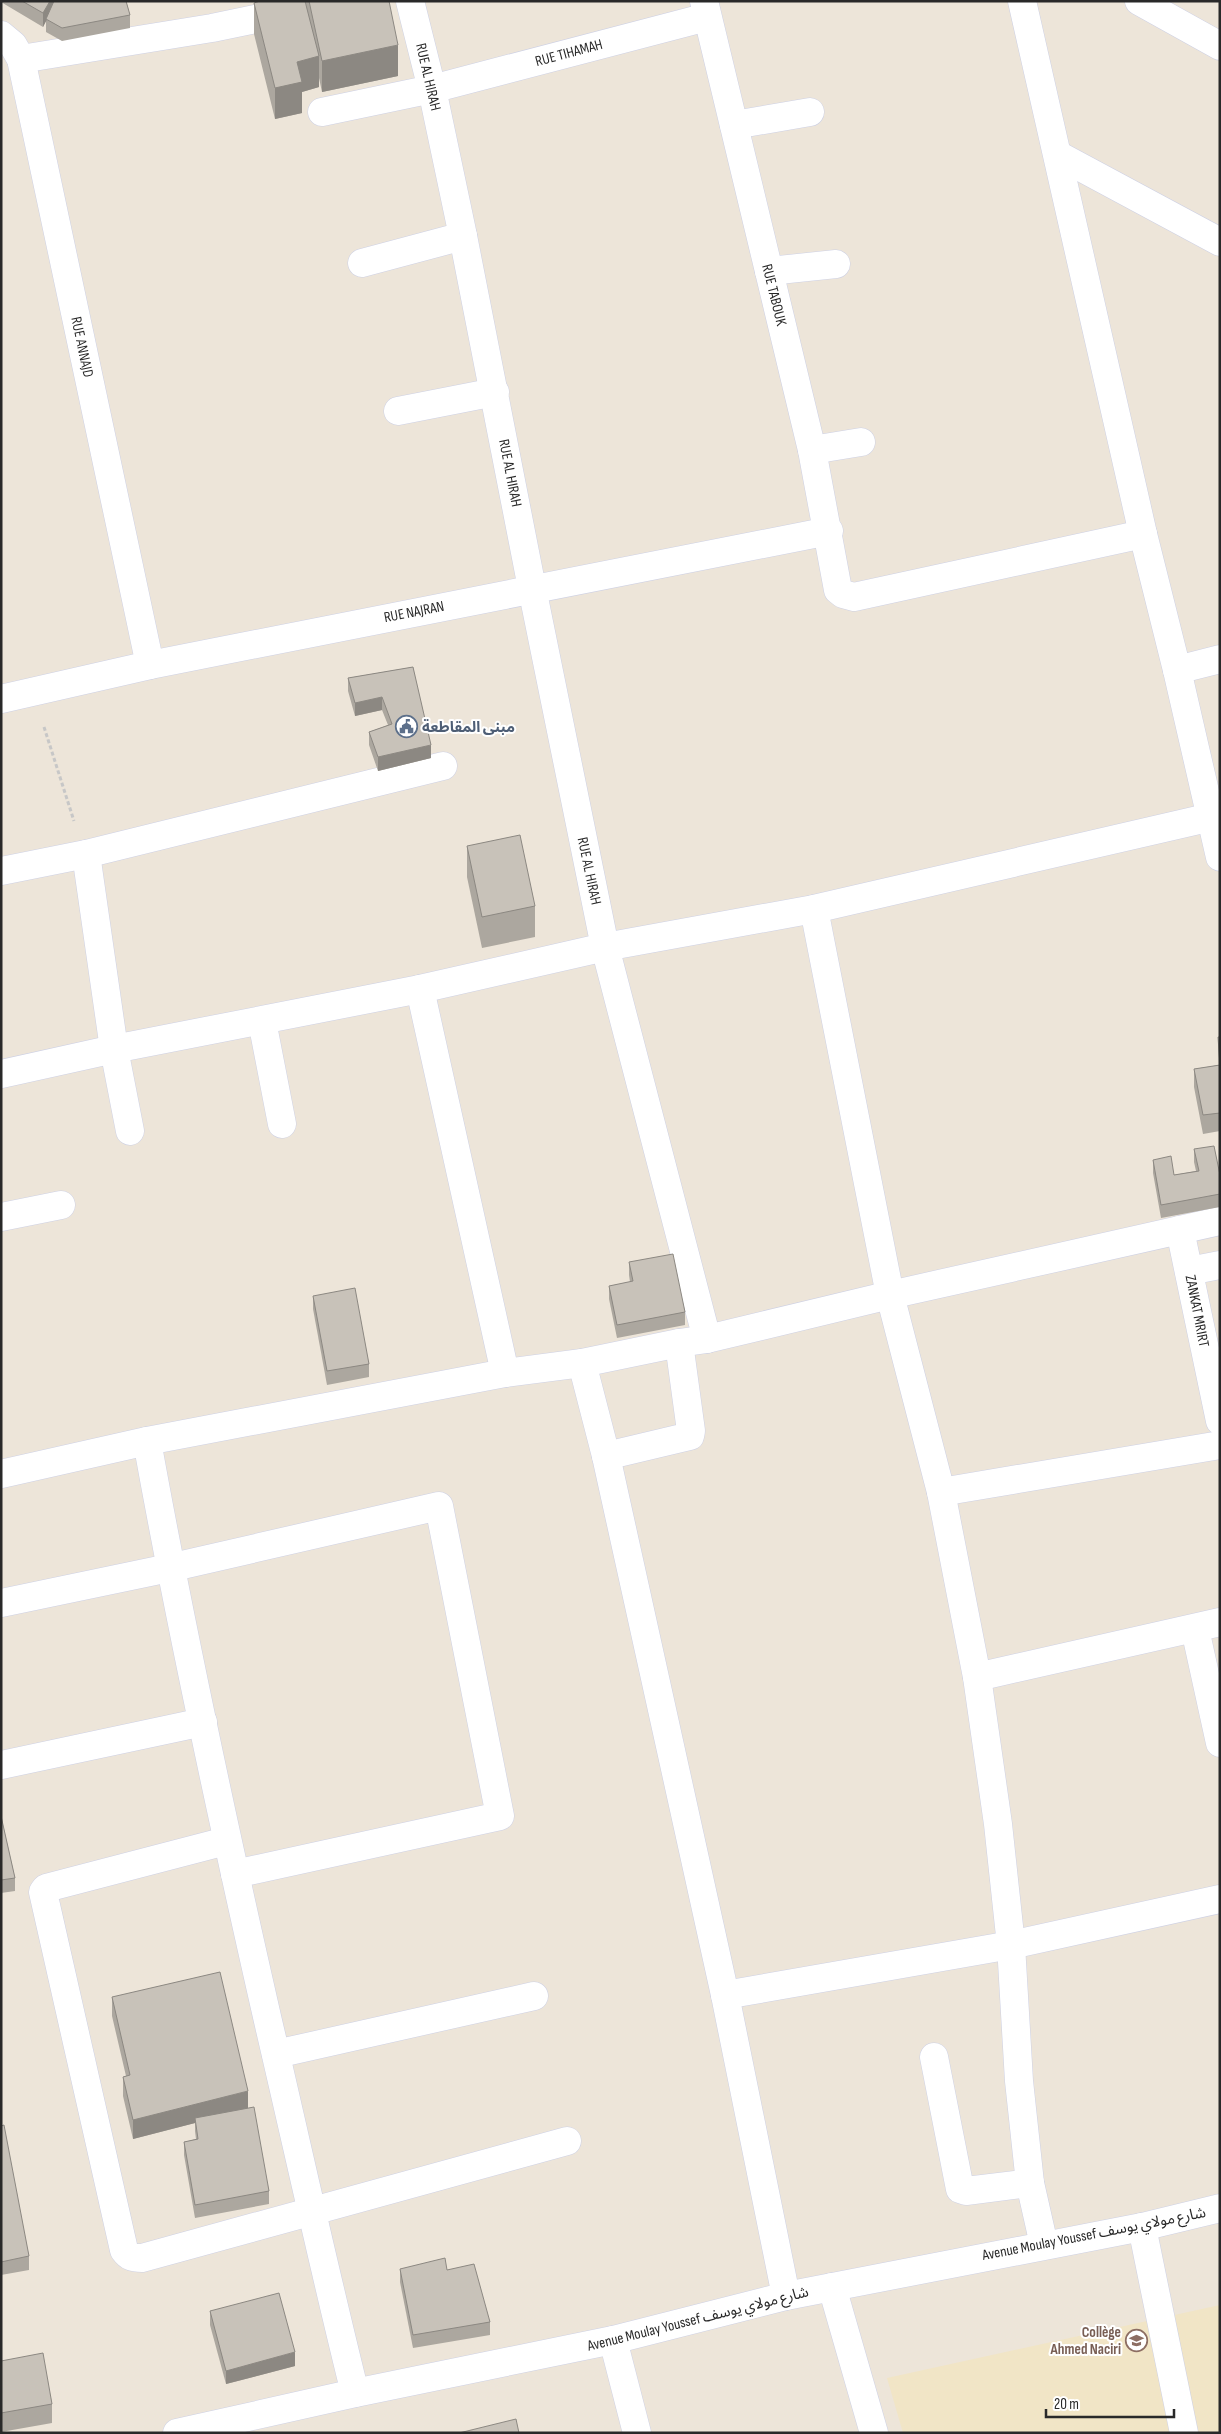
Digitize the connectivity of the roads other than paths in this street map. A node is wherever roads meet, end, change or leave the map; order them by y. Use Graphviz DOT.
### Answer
graph roads {
  1 [pos="342,1"];
  2 [pos="410,1"];
  3 [pos="1022,1"];
  4 [pos="1139,1"];
  5 [pos="705,9"];
  6 [pos="1172,9"];
  7 [pos="1,35"];
  8 [pos="1220,46"];
  9 [pos="21,59"];
  10 [pos="432,89"];
  11 [pos="322,112"];
  12 [pos="810,112"];
  13 [pos="734,125"];
  14 [pos="1058,156"];
  15 [pos="464,236"];
  16 [pos="1220,242"];
  17 [pos="362,263"];
  18 [pos="836,264"];
  19 [pos="769,271"];
  20 [pos="495,392"];
  21 [pos="398,411"];
  22 [pos="861,442"];
  23 [pos="812,450"];
  24 [pos="829,531"];
  25 [pos="1142,534"];
  26 [pos="532,588"];
  27 [pos="1220,660"];
  28 [pos="150,665"];
  29 [pos="1177,670"];
  30 [pos="1,699"];
  31 [pos="443,766"];
  32 [pos="1215,816"];
  33 [pos="86,854"];
  34 [pos="1220,857"];
  35 [pos="1,871"];
  36 [pos="814,909"];
  37 [pos="605,947"];
  38 [pos="420,989"];
  39 [pos="262,1021"];
  40 [pos="114,1049"];
  41 [pos="1,1074"];
  42 [pos="282,1124"];
  43 [pos="130,1131"];
  44 [pos="61,1205"];
  45 [pos="1,1217"];
  46 [pos="1220,1221"];
  47 [pos="1180,1230"];
  48 [pos="1220,1266"];
  49 [pos="1189,1271"];
  50 [pos="890,1295"];
  51 [pos="707,1340"];
  52 [pos="679,1343"];
  53 [pos="1212,1349"];
  54 [pos="582,1363"];
  55 [pos="505,1373"];
  56 [pos="1220,1421"];
  57 [pos="146,1440"];
  58 [pos="1220,1445"];
  59 [pos="606,1456"];
  60 [pos="1,1474"];
  61 [pos="941,1492"];
  62 [pos="170,1568"];
  63 [pos="1,1603"];
  64 [pos="1207,1626"];
  65 [pos="977,1677"];
  66 [pos="203,1722"];
  67 [pos="1220,1743"];
  68 [pos="1,1766"];
  69 [pos="226,1841"];
  70 [pos="235,1874"];
  71 [pos="1220,1899"];
  72 [pos="1011,1945"];
  73 [pos="725,1995"];
  74 [pos="534,1996"];
  75 [pos="276,2054"];
  76 [pos="934,2057"];
  77 [pos="567,2141"];
  78 [pos="1030,2183"];
  79 [pos="1220,2208"];
  80 [pos="310,2213"];
  81 [pos="1142,2228"];
  82 [pos="1044,2245"];
  83 [pos="832,2287"];
  84 [pos="786,2296"];
  85 [pos="613,2340"];
  86 [pos="355,2393"];
  87 [pos="177,2433"];
  88 [pos="637,2433"];
  89 [pos="874,2433"];
  90 [pos="1184,2433"];
  1 -- 9 [label="street"];
  2 -- 10 [label="street, RUE AL HIRAH"];
  3 -- 14 [label="street"];
  4 -- 6 [label="street"];
  5 -- 10 [label="street, RUE TIHAMAH"];
  5 -- 13 [label="street, RUE TABOUK"];
  6 -- 8 [label="street"];
  7 -- 9 [label="street, RUE ANNAJD"];
  9 -- 28 [label="street, RUE ANNAJD"];
  10 -- 11 [label="street, RUE TIHAMAH"];
  10 -- 15 [label="street, RUE AL HIRAH"];
  12 -- 13 [label="street"];
  13 -- 19 [label="street, RUE TABOUK"];
  14 -- 16 [label="street"];
  14 -- 25 [label="street"];
  15 -- 17 [label="street"];
  15 -- 20 [label="street, RUE AL HIRAH"];
  18 -- 19 [label="street"];
  19 -- 23 [label="street, RUE TABOUK"];
  20 -- 21 [label="street"];
  20 -- 26 [label="street, RUE AL HIRAH"];
  22 -- 23 [label="street"];
  23 -- 24 [label="street, RUE TABOUK"];
  24 -- 25 [label="street, RUE TABOUK"];
  24 -- 26 [label="street, RUE NAJRAN"];
  25 -- 29 [label="street"];
  26 -- 28 [label="street, RUE NAJRAN"];
  26 -- 37 [label="street, RUE AL HIRAH"];
  27 -- 29 [label="street"];
  28 -- 30 [label="street, RUE NAJRAN"];
  29 -- 32 [label="street"];
  31 -- 33 [label="street"];
  32 -- 34 [label="street"];
  32 -- 36 [label="street"];
  33 -- 35 [label="street"];
  33 -- 40 [label="street"];
  36 -- 37 [label="street"];
  36 -- 50 [label="street"];
  37 -- 38 [label="street"];
  37 -- 51 [label="street, RUE AL HIRAH"];
  38 -- 39 [label="street"];
  38 -- 55 [label="street"];
  39 -- 40 [label="street"];
  39 -- 42 [label="street"];
  40 -- 41 [label="street"];
  40 -- 43 [label="street"];
  44 -- 45 [label="street"];
  46 -- 47 [label="street"];
  47 -- 49 [label="street, ZANKAT MRIRT"];
  47 -- 50 [label="street"];
  48 -- 49 [label="street"];
  49 -- 53 [label="street, ZANKAT MRIRT"];
  50 -- 51 [label="street"];
  50 -- 61 [label="street"];
  51 -- 52 [label="street"];
  52 -- 54 [label="street"];
  52 -- 59 [label="street"];
  53 -- 56 [label="street, ZANKAT MRIRT"];
  54 -- 55 [label="street"];
  54 -- 59 [label="street"];
  55 -- 57 [label="street"];
  57 -- 60 [label="street"];
  57 -- 62 [label="street"];
  58 -- 61 [label="street"];
  59 -- 73 [label="street"];
  61 -- 65 [label="street"];
  62 -- 63 [label="street"];
  62 -- 66 [label="street"];
  62 -- 70 [label="street"];
  64 -- 65 [label="street"];
  64 -- 67 [label="street"];
  65 -- 72 [label="street"];
  66 -- 68 [label="street"];
  66 -- 69 [label="street"];
  69 -- 70 [label="street"];
  69 -- 80 [label="street"];
  70 -- 75 [label="street"];
  71 -- 72 [label="street"];
  72 -- 73 [label="street"];
  72 -- 78 [label="street"];
  73 -- 84 [label="street"];
  74 -- 75 [label="street"];
  75 -- 80 [label="street"];
  76 -- 78 [label="street"];
  77 -- 80 [label="street"];
  78 -- 82 [label="street"];
  79 -- 81 [label="street, Avenue Moulay Youssef شارع مولاي يوسف"];
  80 -- 86 [label="street"];
  81 -- 82 [label="street, Avenue Moulay Youssef شارع مولاي يوسف"];
  81 -- 90 [label="street"];
  82 -- 83 [label="street, Avenue Moulay Youssef شارع مولاي يوسف"];
  83 -- 84 [label="street, Avenue Moulay Youssef شارع مولاي يوسف"];
  83 -- 89 [label="street"];
  84 -- 85 [label="street, Avenue Moulay Youssef شارع مولاي يوسف"];
  85 -- 86 [label="street, Avenue Moulay Youssef شارع مولاي يوسف"];
  85 -- 88 [label="street"];
  86 -- 87 [label="street, Avenue Moulay Youssef شارع مولاي يوسف"];
}
